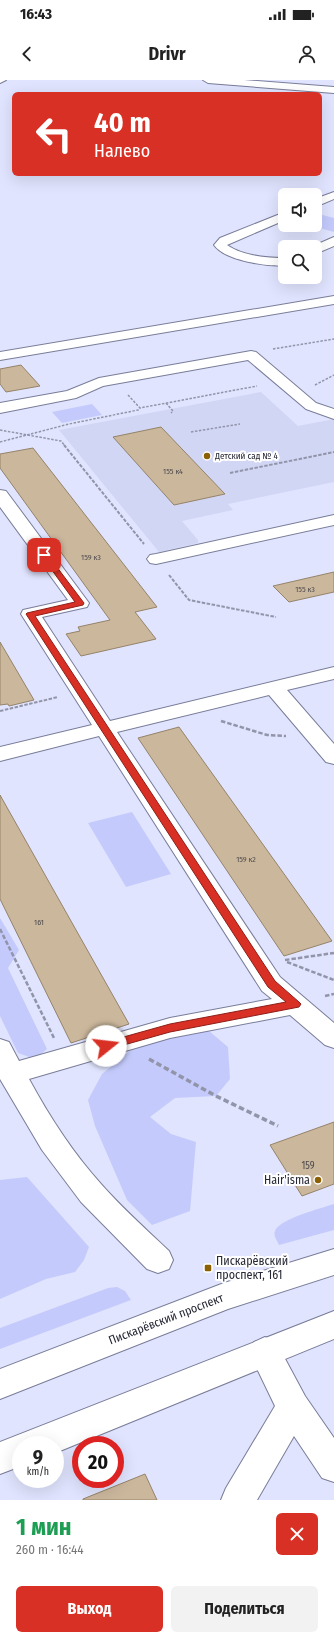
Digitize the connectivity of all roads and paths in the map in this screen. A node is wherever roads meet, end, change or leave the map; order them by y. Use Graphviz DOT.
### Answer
graph roads {
  1 [pos="208,80"];
  2 [pos="334,90"];
  3 [pos="294,91"];
  4 [pos="334,195"];
  5 [pos="322,200"];
  6 [pos="278,219"];
  7 [pos="334,241"];
  8 [pos="322,247"];
  9 [pos="278,262"];
  10 [pos="334,300"];
  11 [pos="334,339"];
  12 [pos="1,340"];
  13 [pos="19,353"];
  14 [pos="251,355"];
  15 [pos="0,356"];
  16 [pos="113,379"];
  17 [pos="281,382"];
  18 [pos="166,403"];
  19 [pos="0,408"];
  20 [pos="140,408"];
  21 [pos="172,413"];
  22 [pos="334,414"];
  23 [pos="240,424"];
  24 [pos="0,430"];
  25 [pos="191,432"];
  26 [pos="22,435"];
  27 [pos="0,442"];
  28 [pos="334,452"];
  29 [pos="230,473"];
  30 [pos="0,495"];
  31 [pos="334,520"];
  32 [pos="156,559"];
  33 [pos="276,617"];
  34 [pos="334,673"];
  35 [pos="274,688"];
  36 [pos="81,692"];
  37 [pos="180,710"];
  38 [pos="0,711"];
  39 [pos="104,729"];
  40 [pos="319,738"];
  41 [pos="0,754"];
  42 [pos="334,757"];
  43 [pos="0,929"];
  44 [pos="334,953"];
  45 [pos="334,980"];
  46 [pos="296,1004"];
  47 [pos="334,1038"];
  48 [pos="119,1042"];
  49 [pos="64,1058"];
  50 [pos="6,1061"];
  51 [pos="278,1126"];
  52 [pos="158,1260"];
  53 [pos="334,1262"];
  54 [pos="334,1325"];
  55 [pos="265,1352"];
  56 [pos="0,1384"];
  57 [pos="293,1408"];
  58 [pos="56,1436"];
  59 [pos="12,1453"];
  60 [pos="0,1458"];
  61 [pos="334,1466"];
  62 [pos="238,1500"];
  1 -- 3 [label="main road"];
  2 -- 3 [label="main road"];
  4 -- 5 [label="main road"];
  6 -- 9 [label="main road"];
  7 -- 8 [label="main road"];
  10 -- 13 [label="main road"];
  11 -- 14 [label="path"];
  12 -- 13 [label="main road"];
  13 -- 15 [label="main road"];
  14 -- 16 [label="main road"];
  14 -- 17 [label="main road"];
  16 -- 19 [label="main road"];
  16 -- 20 [label="path"];
  17 -- 18 [label="path"];
  17 -- 22 [label="main road"];
  18 -- 20 [label="path"];
  18 -- 21 [label="path"];
  20 -- 26 [label="path"];
  23 -- 25 [label="path"];
  24 -- 26 [label="path"];
  26 -- 27 [label="path"];
  26 -- 32 [label="path"];
  28 -- 29 [label="path"];
  30 -- 36 [label="main road"];
  31 -- 32 [label="main road"];
  32 -- 33 [label="path"];
  34 -- 35 [label="main road"];
  35 -- 37 [label="main road"];
  35 -- 40 [label="main road"];
  36 -- 38 [label="path"];
  36 -- 39 [label="main road"];
  37 -- 39 [label="main road"];
  37 -- 40 [label="path"];
  39 -- 41 [label="main road"];
  39 -- 46 [label="main road"];
  40 -- 42 [label="main road"];
  43 -- 49 [label="path"];
  44 -- 45 [label="path"];
  46 -- 47 [label="main road"];
  46 -- 48 [label="main road"];
  48 -- 49 [label="main road"];
  48 -- 51 [label="path"];
  49 -- 50 [label="main road"];
  50 -- 52 [label="main road"];
  53 -- 56 [label="main road, Пискарёвский проспект"];
  54 -- 55 [label="main road"];
  55 -- 57 [label="main road"];
  55 -- 58 [label="main road"];
  57 -- 61 [label="main road"];
  57 -- 62 [label="main road"];
  59 -- 60 [label="main road"];
}
